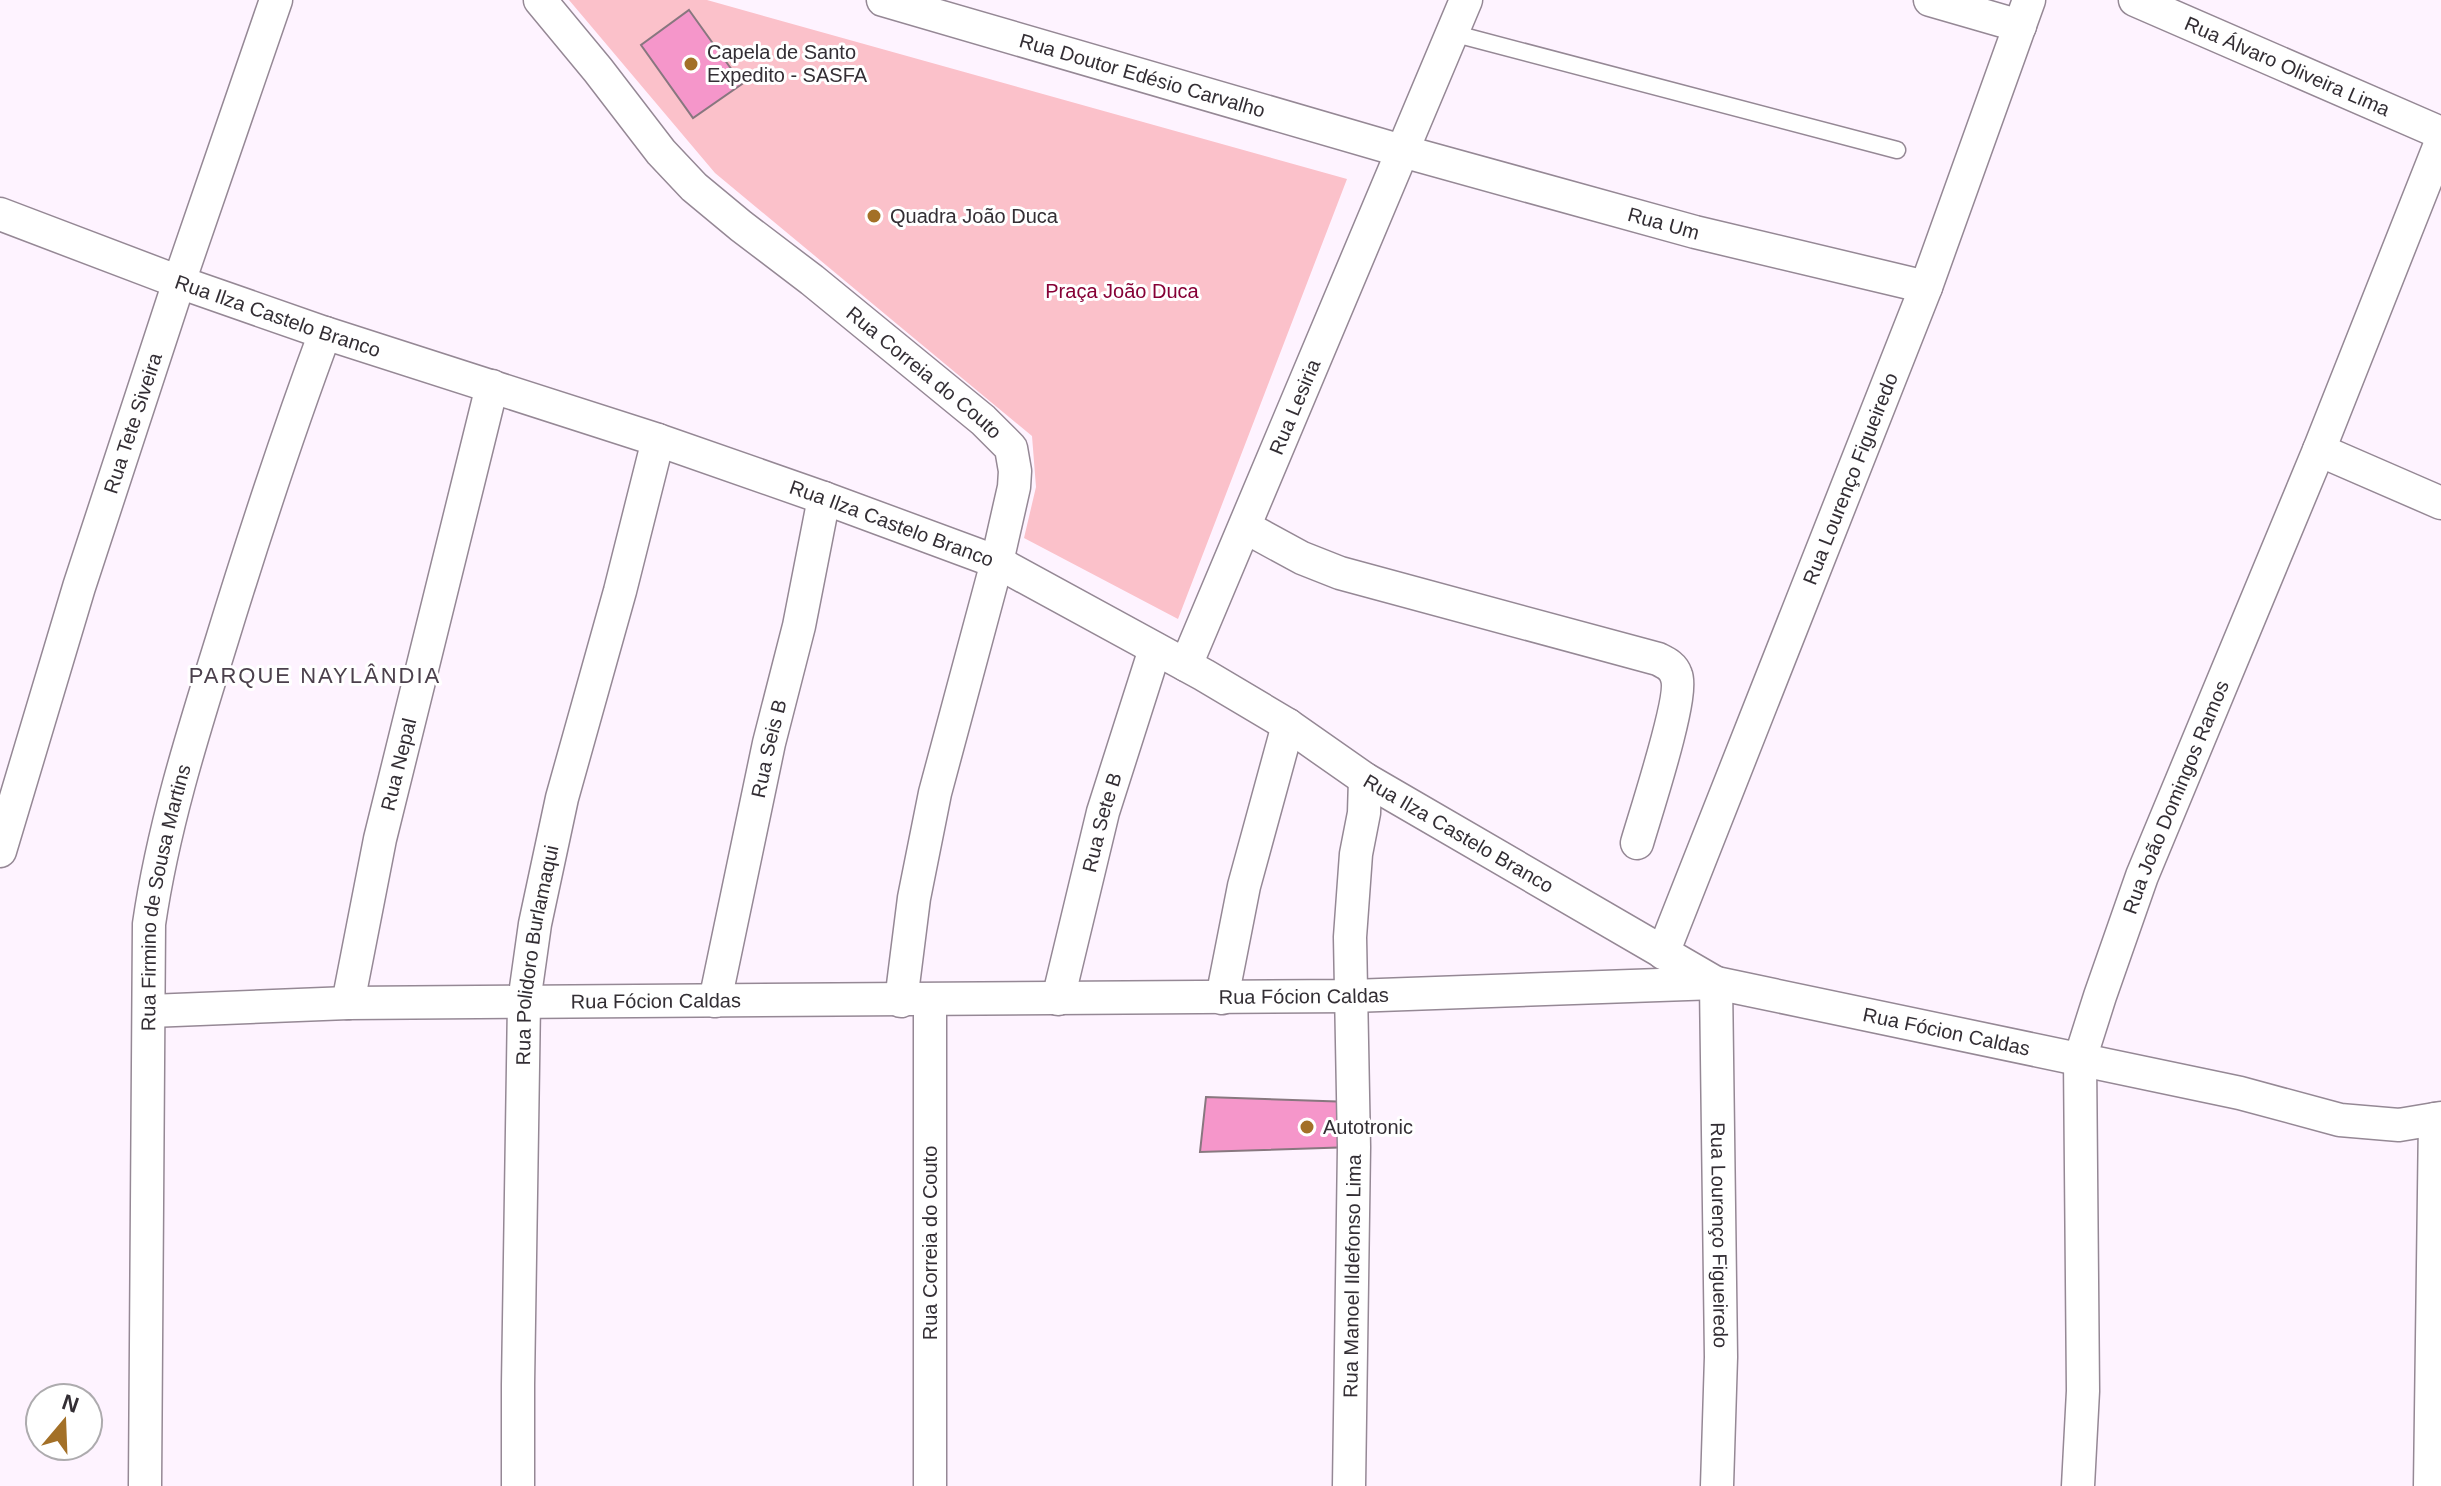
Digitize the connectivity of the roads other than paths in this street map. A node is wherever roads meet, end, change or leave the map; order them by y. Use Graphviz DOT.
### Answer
graph roads {
  1 [pos="276,0"];
  2 [pos="883,0"];
  3 [pos="1466,0"];
  4 [pos="1930,0"];
  5 [pos="2135,0"];
  6 [pos="540,1"];
  7 [pos="2024,13"];
  8 [pos="1452,33"];
  9 [pos="2441,133"];
  10 [pos="2441,142"];
  11 [pos="1897,150"];
  12 [pos="1402,151"];
  13 [pos="0,214"];
  14 [pos="179,282"];
  15 [pos="1926,287"];
  16 [pos="325,333"];
  17 [pos="492,386"];
  18 [pos="658,440"];
  19 [pos="2319,450"];
  20 [pos="824,498"];
  21 [pos="2441,503"];
  22 [pos="1245,527"];
  23 [pos="997,562"];
  24 [pos="1155,649"];
  25 [pos="1186,665"];
  26 [pos="1288,725"];
  27 [pos="1365,779"];
  28 [pos="1637,843"];
  29 [pos="0,851"];
  30 [pos="1663,953"];
  31 [pos="1716,983"];
  32 [pos="1352,996"];
  33 [pos="1222,998"];
  34 [pos="1058,999"];
  35 [pos="916,1000"];
  36 [pos="715,1001"];
  37 [pos="524,1002"];
  38 [pos="348,1003"];
  39 [pos="150,1011"];
  40 [pos="2080,1059"];
  41 [pos="2438,1118"];
  42 [pos="145,1486"];
  43 [pos="518,1486"];
  44 [pos="930,1486"];
  45 [pos="1349,1486"];
  46 [pos="1717,1486"];
  47 [pos="2078,1486"];
  48 [pos="2430,1486"];
  1 -- 14 [label="street, Rua Tete Siveira"];
  2 -- 12 [label="street, Rua Doutor Edésio Carvalho"];
  3 -- 8 [label="street, Rua Lesiria"];
  4 -- 7 [label="street"];
  5 -- 9 [label="street, Rua Álvaro Oliveira Lima"];
  6 -- 23 [label="street, Rua Correia do Couto"];
  7 -- 15 [label="street, Rua Lourenço Figueiredo"];
  8 -- 11 [label="lane"];
  8 -- 12 [label="street, Rua Lesiria"];
  10 -- 19 [label="street, Rua João Domingos Ramos"];
  12 -- 15 [label="street, Rua Um"];
  12 -- 22 [label="street, Rua Lesiria"];
  13 -- 14 [label="street, Rua Ilza Castelo Branco"];
  14 -- 16 [label="street, Rua Ilza Castelo Branco"];
  14 -- 29 [label="street, Rua Tete Siveira"];
  15 -- 30 [label="street, Rua Lourenço Figueiredo"];
  16 -- 17 [label="street, Rua Ilza Castelo Branco"];
  16 -- 39 [label="street, Rua Firmino de Sousa Martins"];
  17 -- 18 [label="street, Rua Ilza Castelo Branco"];
  17 -- 38 [label="street, Rua Nepal"];
  18 -- 20 [label="street, Rua Ilza Castelo Branco"];
  18 -- 37 [label="street, Rua Polidoro Burlamaqui"];
  19 -- 21 [label="street"];
  19 -- 40 [label="street, Rua João Domingos Ramos"];
  20 -- 23 [label="street, Rua Ilza Castelo Branco"];
  20 -- 36 [label="street, Rua Seis B"];
  22 -- 25 [label="street, Rua Lesiria"];
  22 -- 28 [label="street"];
  23 -- 24 [label="street, Rua Ilza Castelo Branco"];
  23 -- 35 [label="street, Rua Correia do Couto"];
  24 -- 25 [label="street, Rua Ilza Castelo Branco"];
  24 -- 34 [label="street, Rua Sete B"];
  25 -- 26 [label="street, Rua Ilza Castelo Branco"];
  26 -- 27 [label="street, Rua Ilza Castelo Branco"];
  26 -- 33 [label="street"];
  27 -- 30 [label="street, Rua Ilza Castelo Branco"];
  27 -- 32 [label="street, Rua Manoel Ildefonso Lima"];
  30 -- 31 [label="street, Rua Ilza Castelo Branco"];
  31 -- 32 [label="street, Rua Fócion Caldas"];
  31 -- 40 [label="street, Rua Fócion Caldas"];
  31 -- 46 [label="street, Rua Lourenço Figueiredo"];
  32 -- 33 [label="street, Rua Fócion Caldas"];
  32 -- 45 [label="street, Rua Manoel Ildefonso Lima"];
  33 -- 34 [label="street, Rua Fócion Caldas"];
  34 -- 35 [label="street, Rua Fócion Caldas"];
  35 -- 36 [label="street, Rua Fócion Caldas"];
  35 -- 44 [label="street, Rua Correia do Couto"];
  36 -- 37 [label="street, Rua Fócion Caldas"];
  37 -- 38 [label="street, Rua Fócion Caldas"];
  37 -- 43 [label="street, Rua Polidoro Burlamaqui"];
  38 -- 39 [label="street, Rua Fócion Caldas"];
  39 -- 42 [label="street, Rua Firmino de Sousa Martins"];
  40 -- 41 [label="street, Rua Fócion Caldas"];
  40 -- 47 [label="street, Rua João Domingos Ramos"];
  41 -- 48 [label="street"];
}
